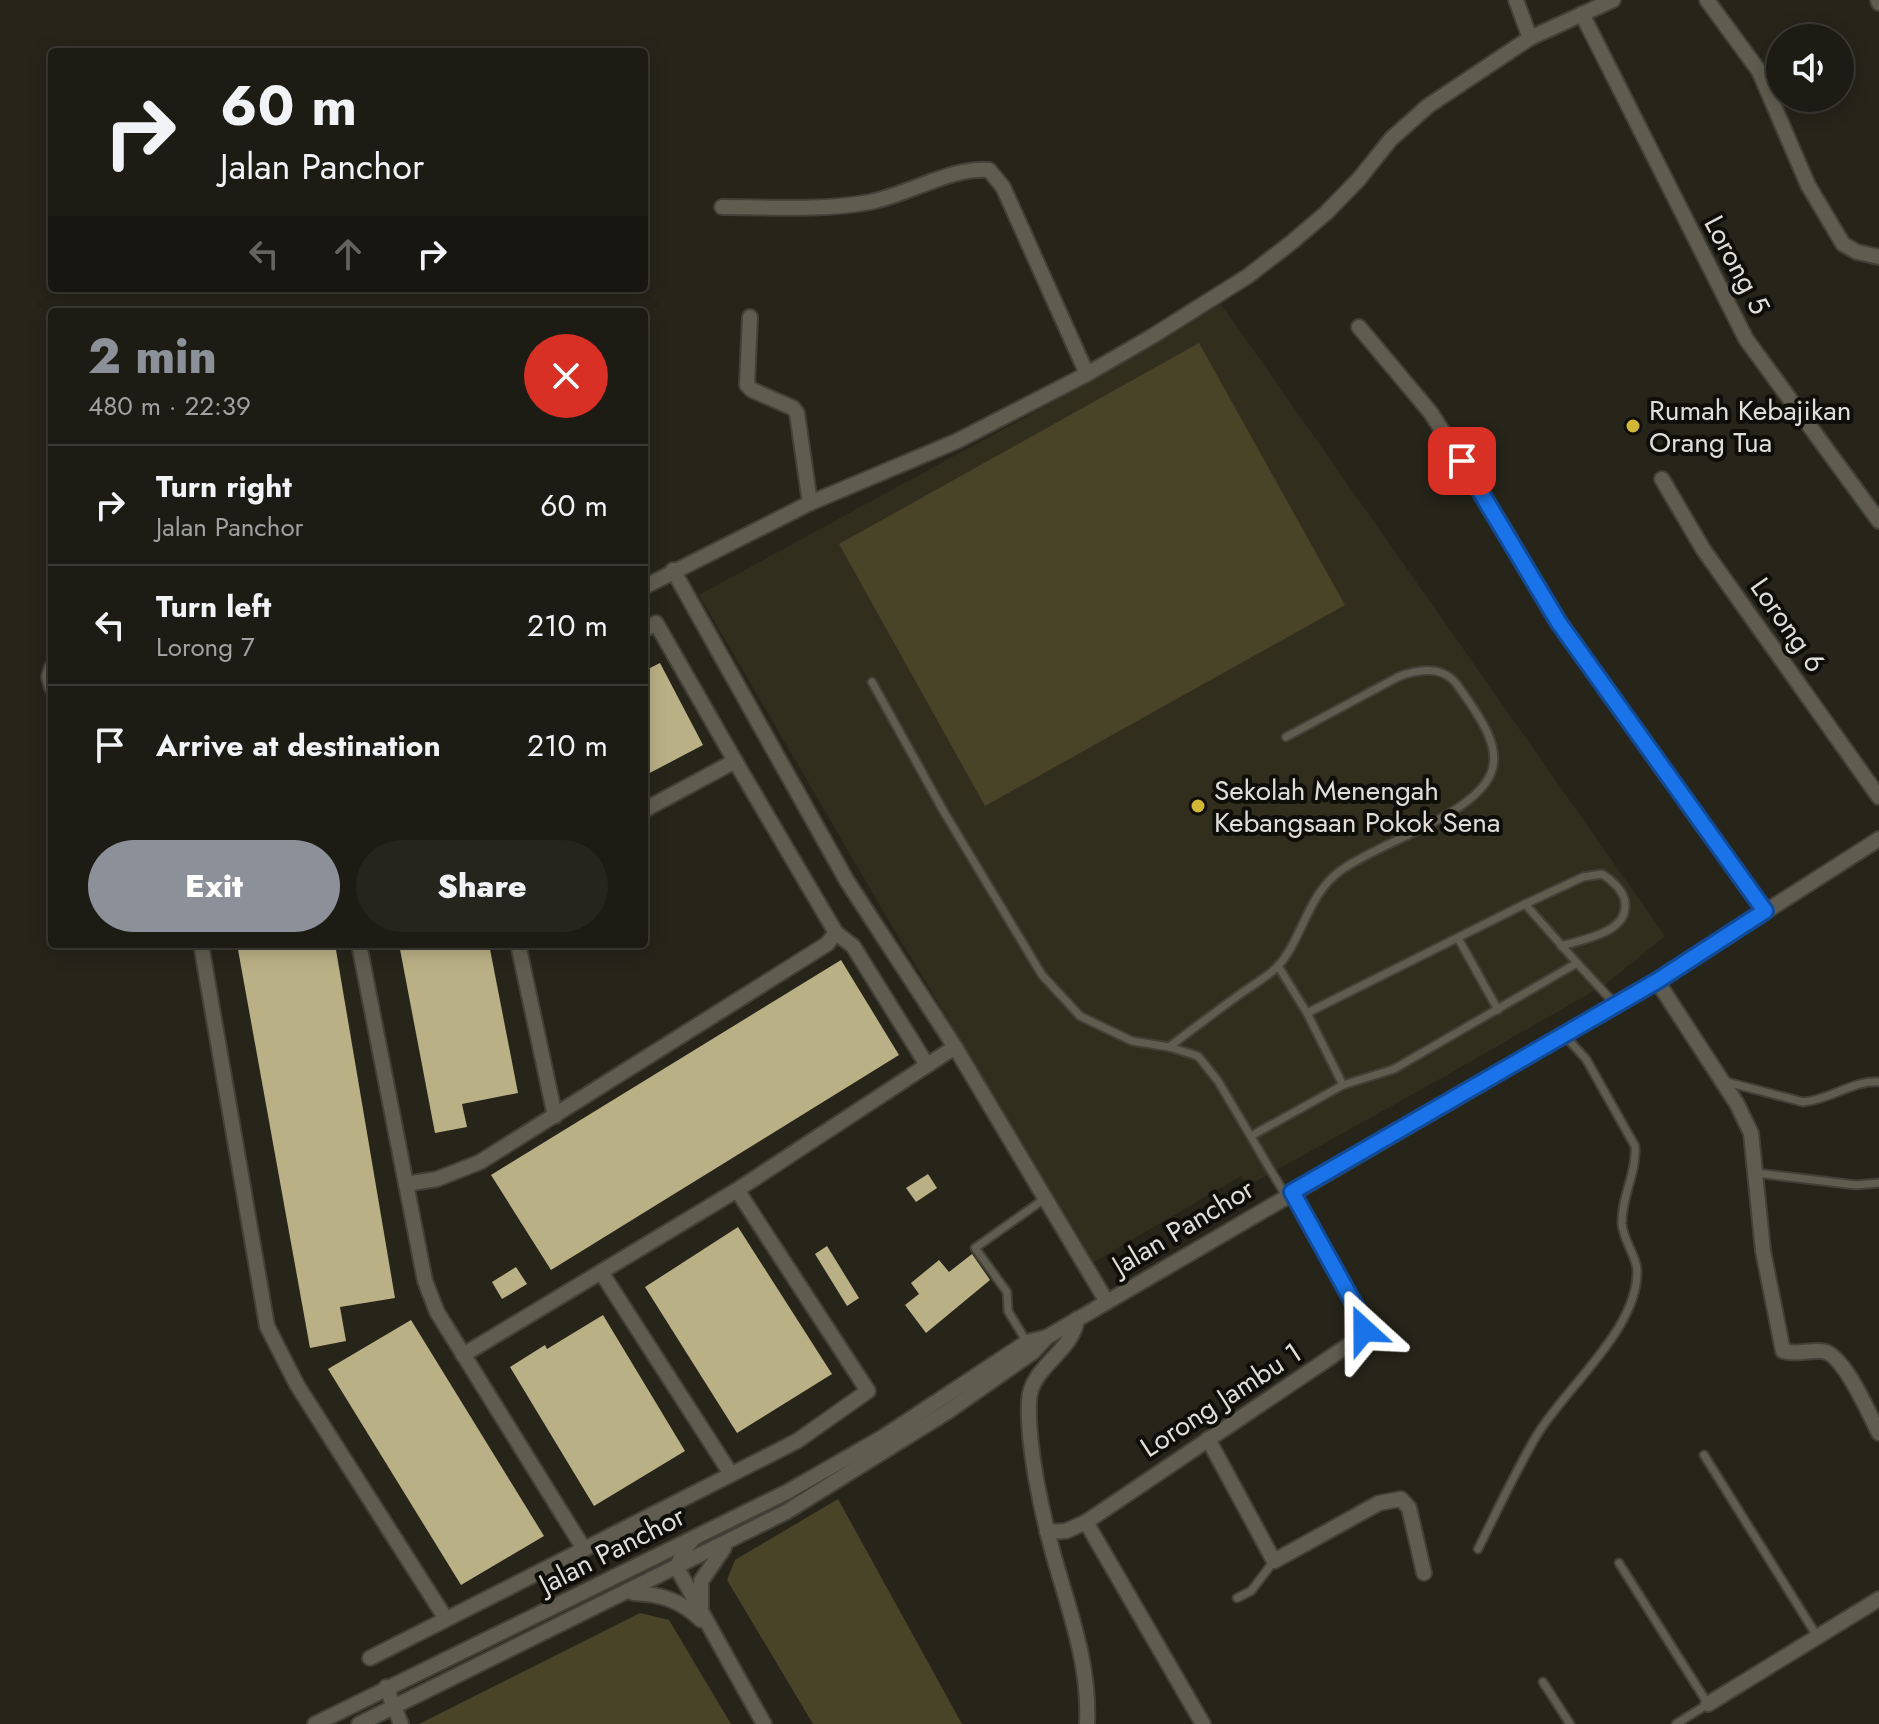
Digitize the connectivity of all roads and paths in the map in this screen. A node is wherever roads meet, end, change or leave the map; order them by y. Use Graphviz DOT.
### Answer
graph roads {
  1 [pos="1516,0"];
  2 [pos="1613,0"];
  3 [pos="1707,0"];
  4 [pos="1582,14"];
  5 [pos="1530,38"];
  6 [pos="722,207"];
  7 [pos="1879,257"];
  8 [pos="750,317"];
  9 [pos="1359,327"];
  10 [pos="1087,374"];
  11 [pos="1662,479"];
  12 [pos="810,503"];
  13 [pos="1879,521"];
  14 [pos="673,570"];
  15 [pos="648,585"];
  16 [pos="648,628"];
  17 [pos="872,682"];
  18 [pos="1286,737"];
  19 [pos="735,761"];
  20 [pos="1879,797"];
  21 [pos="648,808"];
  22 [pos="1879,839"];
  23 [pos="1525,904"];
  24 [pos="1765,911"];
  25 [pos="836,933"];
  26 [pos="1458,938"];
  27 [pos="1561,946"];
  28 [pos="202,948"];
  29 [pos="360,948"];
  30 [pos="519,948"];
  31 [pos="1577,963"];
  32 [pos="1278,966"];
  33 [pos="1657,981"];
  34 [pos="1616,1005"];
  35 [pos="1498,1010"];
  36 [pos="1307,1013"];
  37 [pos="1565,1036"];
  38 [pos="955,1047"];
  39 [pos="1169,1047"];
  40 [pos="927,1065"];
  41 [pos="1721,1081"];
  42 [pos="1879,1082"];
  43 [pos="1343,1085"];
  44 [pos="555,1116"];
  45 [pos="1251,1136"];
  46 [pos="1756,1173"];
  47 [pos="1879,1183"];
  48 [pos="406,1184"];
  49 [pos="737,1190"];
  50 [pos="1289,1194"];
  51 [pos="1047,1197"];
  52 [pos="601,1272"];
  53 [pos="1107,1302"];
  54 [pos="1077,1319"];
  55 [pos="1030,1347"];
  56 [pos="463,1355"];
  57 [pos="1879,1433"];
  58 [pos="1208,1439"];
  59 [pos="1704,1455"];
  60 [pos="731,1474"];
  61 [pos="1086,1522"];
  62 [pos="1047,1532"];
  63 [pos="696,1536"];
  64 [pos="733,1539"];
  65 [pos="584,1549"];
  66 [pos="1478,1549"];
  67 [pos="1274,1561"];
  68 [pos="1619,1563"];
  69 [pos="636,1565"];
  70 [pos="677,1568"];
  71 [pos="1424,1573"];
  72 [pos="629,1593"];
  73 [pos="1237,1598"];
  74 [pos="1879,1599"];
  75 [pos="702,1613"];
  76 [pos="446,1619"];
  77 [pos="712,1631"];
  78 [pos="1817,1636"];
  79 [pos="370,1658"];
  80 [pos="1543,1682"];
  81 [pos="386,1687"];
  82 [pos="1708,1704"];
  83 [pos="396,1707"];
  84 [pos="315,1724"];
  85 [pos="359,1724"];
  86 [pos="401,1724"];
  87 [pos="764,1724"];
  88 [pos="1087,1724"];
  89 [pos="1203,1724"];
  90 [pos="1570,1724"];
  91 [pos="1676,1724"];
  1 -- 5 [label="street"];
  2 -- 4 [label="street"];
  3 -- 7 [label="street"];
  4 -- 5 [label="street"];
  4 -- 13 [label="street, Lorong 5"];
  5 -- 10 [label="street"];
  6 -- 10 [label="street"];
  8 -- 12 [label="street"];
  9 -- 24 [label="street"];
  10 -- 12 [label="street"];
  11 -- 20 [label="street, Lorong 6"];
  12 -- 14 [label="street"];
  14 -- 15 [label="street"];
  14 -- 38 [label="street"];
  16 -- 19 [label="street"];
  17 -- 39 [label="lane"];
  18 -- 32 [label="lane"];
  19 -- 21 [label="street"];
  19 -- 25 [label="street"];
  22 -- 24 [label="street, Jalan Panchor"];
  23 -- 26 [label="lane"];
  23 -- 27 [label="lane"];
  23 -- 27 [label="lane"];
  24 -- 33 [label="street, Jalan Panchor"];
  25 -- 40 [label="street"];
  25 -- 44 [label="street"];
  26 -- 35 [label="lane"];
  26 -- 36 [label="lane"];
  27 -- 31 [label="lane"];
  28 -- 76 [label="street"];
  29 -- 48 [label="street"];
  30 -- 44 [label="street"];
  31 -- 34 [label="lane"];
  31 -- 35 [label="lane"];
  32 -- 36 [label="lane"];
  32 -- 39 [label="lane"];
  33 -- 34 [label="street, Jalan Panchor"];
  33 -- 41 [label="street"];
  34 -- 37 [label="street, Jalan Panchor"];
  35 -- 43 [label="lane"];
  36 -- 43 [label="lane"];
  37 -- 50 [label="street, Jalan Panchor"];
  37 -- 66 [label="lane"];
  38 -- 40 [label="street"];
  38 -- 51 [label="street"];
  39 -- 45 [label="lane"];
  40 -- 49 [label="street"];
  41 -- 42 [label="lane"];
  41 -- 46 [label="street"];
  43 -- 45 [label="lane"];
  44 -- 48 [label="street"];
  45 -- 50 [label="lane"];
  46 -- 47 [label="lane"];
  46 -- 57 [label="street"];
  48 -- 56 [label="street"];
  49 -- 52 [label="street"];
  49 -- 60 [label="street"];
  50 -- 53 [label="street, Jalan Panchor"];
  50 -- 58 [label="street, Lorong Jambu 1"];
  51 -- 53 [label="street"];
  51 -- 55 [label="lane"];
  52 -- 56 [label="street"];
  52 -- 60 [label="street"];
  53 -- 54 [label="street, Jalan Panchor"];
  54 -- 55 [label="street, Jalan Panchor"];
  54 -- 62 [label="street"];
  55 -- 63 [label="street, Jalan Panchor"];
  55 -- 64 [label="street, Jalan Panchor"];
  56 -- 65 [label="street"];
  58 -- 61 [label="street, Lorong Jambu 1"];
  58 -- 67 [label="street"];
  59 -- 78 [label="lane"];
  60 -- 65 [label="street"];
  61 -- 62 [label="street, Lorong Jambu 1"];
  61 -- 89 [label="street"];
  62 -- 88 [label="street"];
  63 -- 69 [label="street, Jalan Panchor"];
  63 -- 70 [label="street"];
  64 -- 70 [label="street, Jalan Panchor"];
  64 -- 75 [label="street"];
  65 -- 76 [label="street"];
  67 -- 71 [label="street"];
  67 -- 73 [label="lane"];
  68 -- 82 [label="lane"];
  69 -- 70 [label="street"];
  69 -- 81 [label="street, Jalan Panchor"];
  70 -- 72 [label="street, Jalan Panchor"];
  70 -- 75 [label="street"];
  72 -- 77 [label="street"];
  72 -- 83 [label="street, Jalan Panchor"];
  74 -- 78 [label="street"];
  75 -- 77 [label="street"];
  76 -- 79 [label="street"];
  77 -- 87 [label="street"];
  78 -- 82 [label="street"];
  80 -- 90 [label="lane"];
  81 -- 83 [label="street"];
  81 -- 84 [label="street, Jalan Panchor"];
  82 -- 91 [label="lane"];
  83 -- 85 [label="street, Jalan Panchor"];
  83 -- 86 [label="street"];
}
